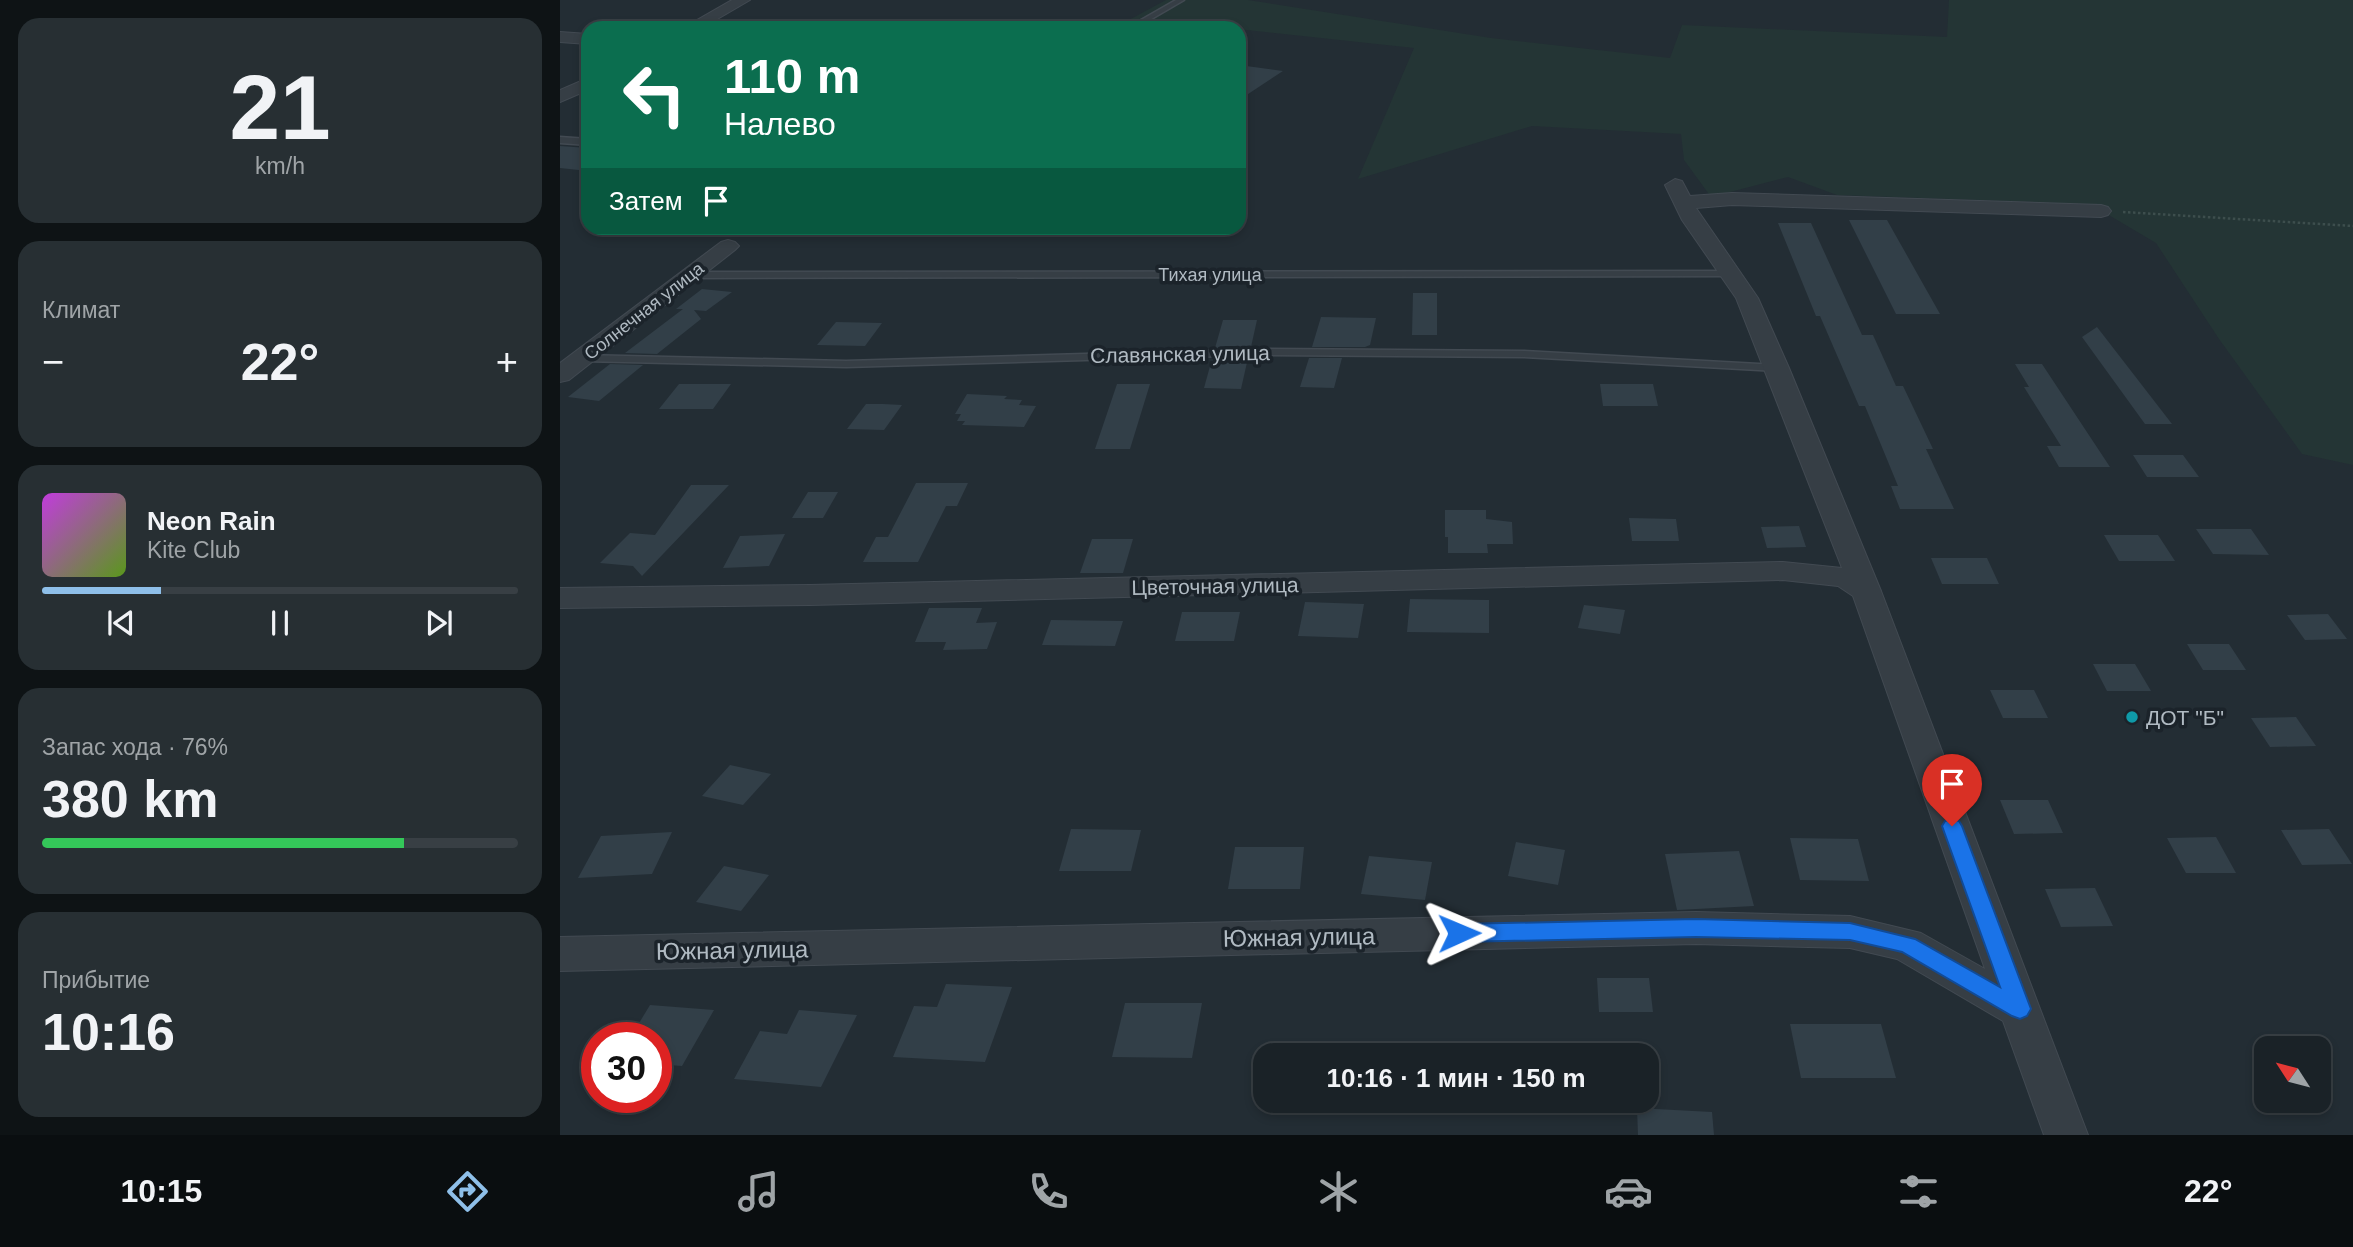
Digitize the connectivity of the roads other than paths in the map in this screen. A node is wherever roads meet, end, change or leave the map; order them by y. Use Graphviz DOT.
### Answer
graph roads {
  1 [pos="743,0"];
  2 [pos="1181,0"];
  3 [pos="704,21"];
  4 [pos="1144,21"];
  5 [pos="560,37"];
  6 [pos="581,38"];
  7 [pos="581,86"];
  8 [pos="560,97"];
  9 [pos="560,140"];
  10 [pos="581,142"];
  11 [pos="2101,211"];
  12 [pos="728,246"];
  13 [pos="1730,274"];
  14 [pos="690,275"];
  15 [pos="571,357"];
  16 [pos="1777,368"];
  17 [pos="560,375"];
  18 [pos="1866,591"];
  19 [pos="560,598"];
  20 [pos="560,954"];
  21 [pos="2020,1009"];
  22 [pos="2066,1135"];
  1 -- 3 [label="street"];
  2 -- 4 [label="lane"];
  5 -- 6 [label="street"];
  7 -- 8 [label="street"];
  9 -- 10 [label="lane"];
  11 -- 13 [label="street"];
  12 -- 14 [label="street, Солнечная улица"];
  13 -- 14 [label="lane, Тихая улица"];
  13 -- 16 [label="street"];
  14 -- 15 [label="street, Солнечная улица"];
  15 -- 16 [label="lane, Славянская улица"];
  15 -- 17 [label="street, Солнечная улица"];
  16 -- 18 [label="street"];
  18 -- 19 [label="street, Цветочная улица"];
  18 -- 21 [label="street"];
  20 -- 21 [label="street, Южная улица"];
  21 -- 22 [label="street"];
}
